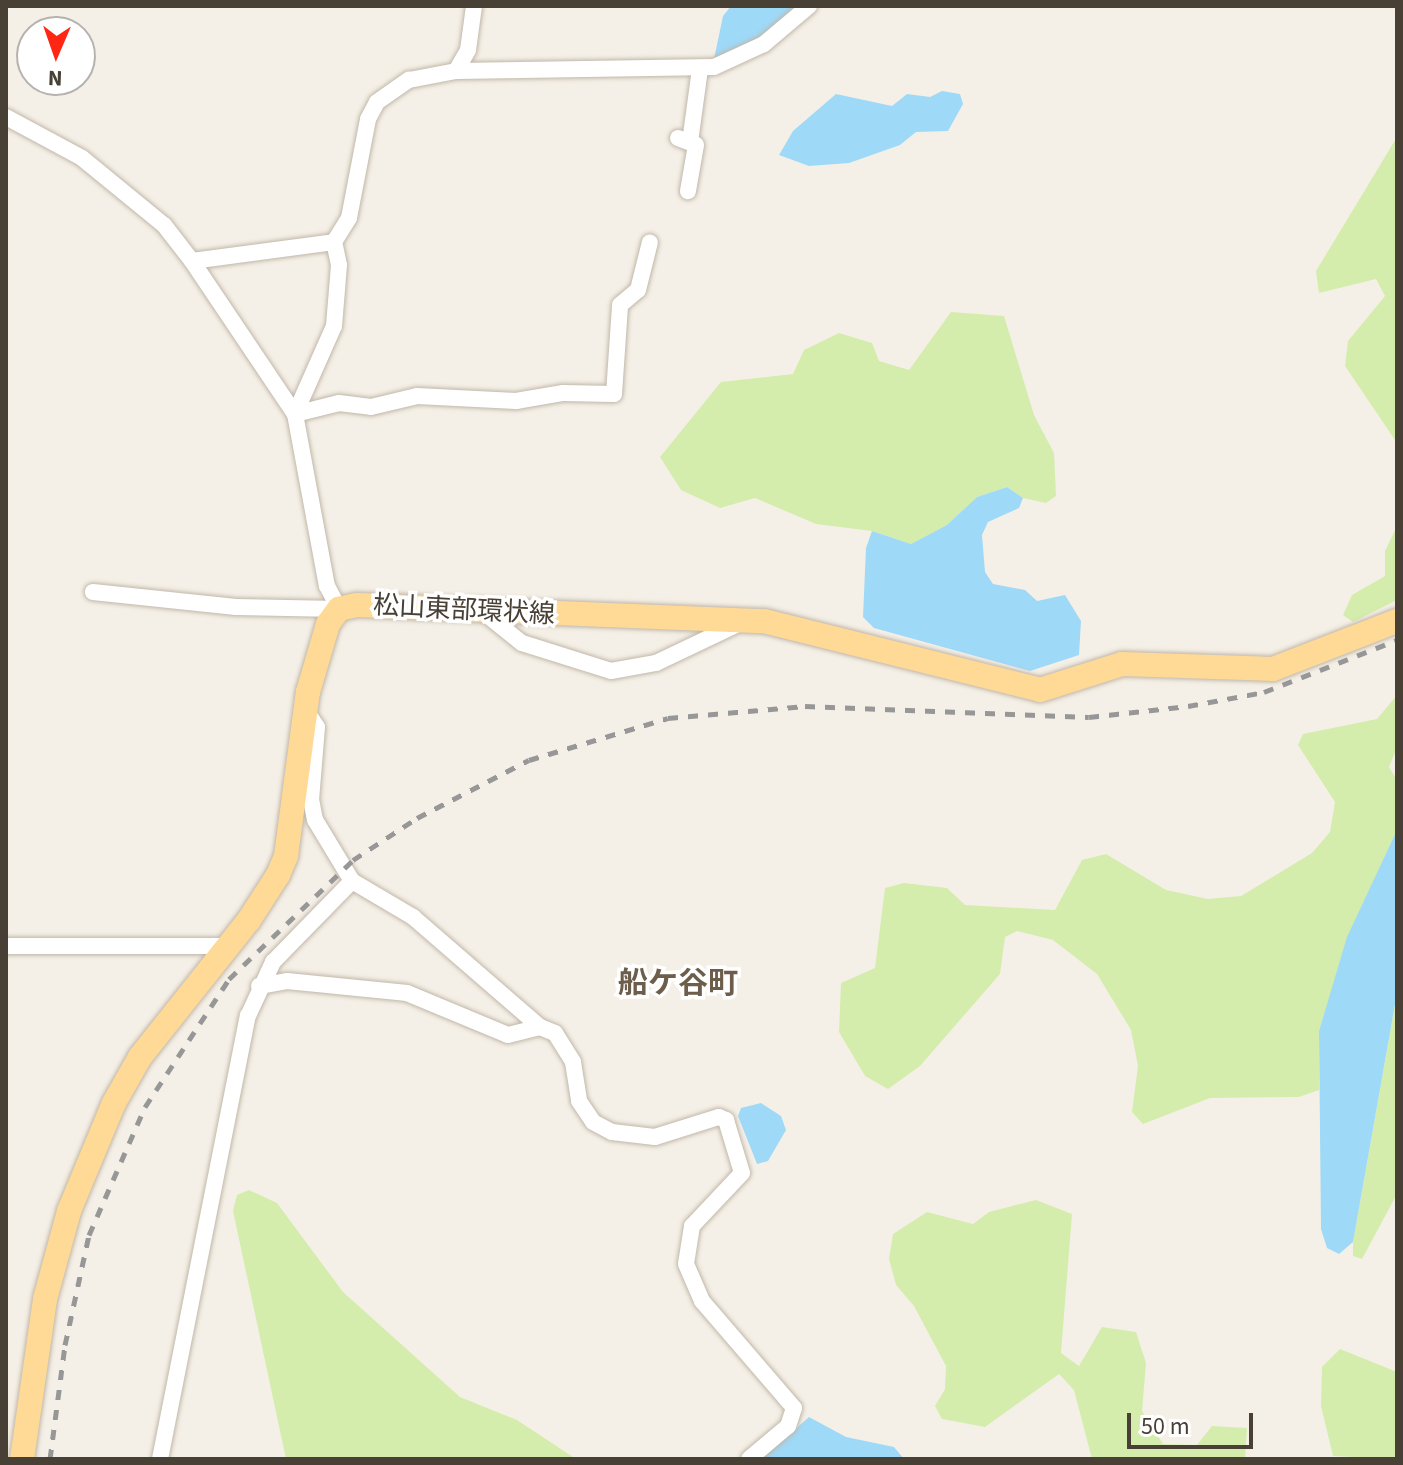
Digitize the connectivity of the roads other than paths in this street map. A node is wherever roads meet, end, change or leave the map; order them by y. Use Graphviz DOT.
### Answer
graph roads {
  1 [pos="474,6"];
  2 [pos="809,6"];
  3 [pos="700,69"];
  4 [pos="456,71"];
  5 [pos="6,117"];
  6 [pos="688,191"];
  7 [pos="334,242"];
  8 [pos="650,242"];
  9 [pos="192,261"];
  10 [pos="295,414"];
  11 [pos="93,592"];
  12 [pos="339,609"];
  13 [pos="482,611"];
  14 [pos="745,620"];
  15 [pos="1397,621"];
  16 [pos="305,709"];
  17 [pos="352,881"];
  18 [pos="6,946"];
  19 [pos="225,946"];
  20 [pos="259,986"];
  21 [pos="540,1027"];
  22 [pos="22,1459"];
  23 [pos="160,1459"];
  24 [pos="749,1459"];
  1 -- 4 [label="street"];
  2 -- 3 [label="street"];
  3 -- 4 [label="street"];
  3 -- 6 [label="street"];
  4 -- 7 [label="street"];
  5 -- 9 [label="street"];
  7 -- 9 [label="street"];
  7 -- 10 [label="street"];
  8 -- 10 [label="street"];
  9 -- 10 [label="street"];
  10 -- 12 [label="street"];
  11 -- 12 [label="street"];
  12 -- 13 [label="main road, 松山東部環状線"];
  12 -- 16 [label="main road, 松山東部環状線"];
  13 -- 14 [label="main road, 松山東部環状線"];
  13 -- 14 [label="street"];
  14 -- 15 [label="main road, 松山東部環状線"];
  16 -- 17 [label="street"];
  16 -- 19 [label="main road, 松山東部環状線"];
  17 -- 20 [label="street"];
  17 -- 21 [label="street"];
  18 -- 19 [label="street"];
  19 -- 22 [label="main road, 松山東部環状線"];
  20 -- 21 [label="street"];
  20 -- 23 [label="street"];
  21 -- 24 [label="street"];
}
